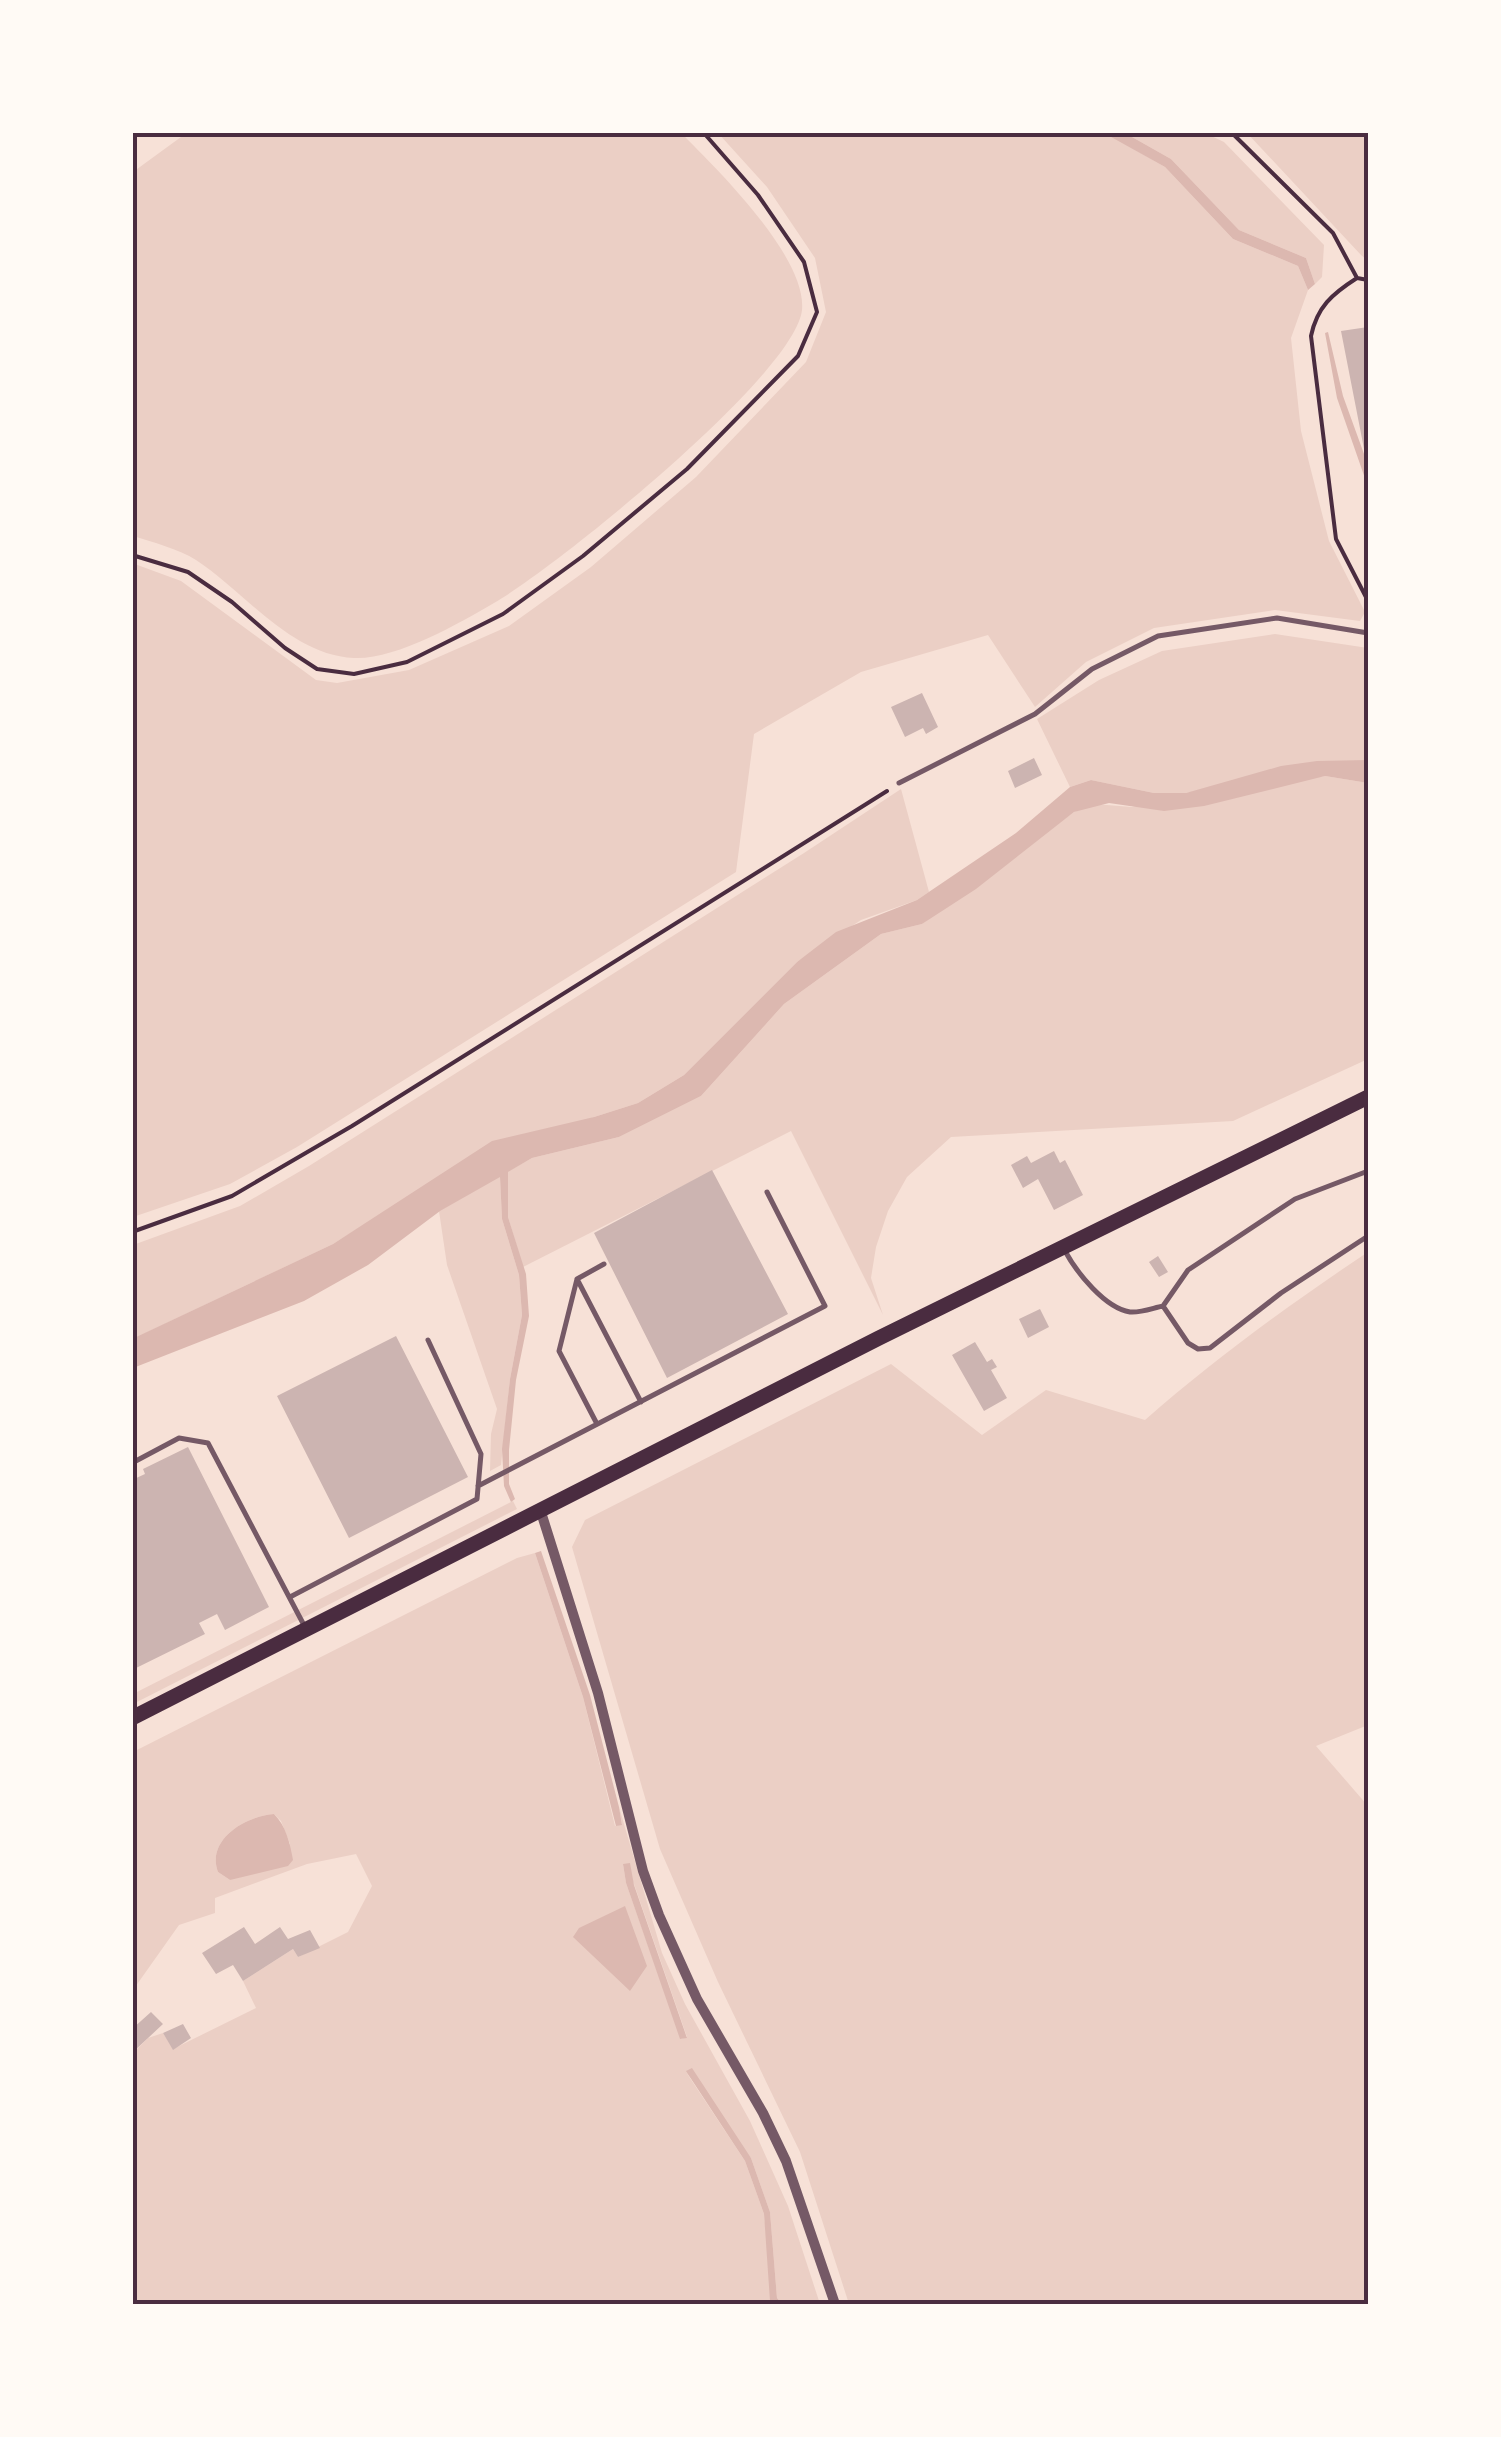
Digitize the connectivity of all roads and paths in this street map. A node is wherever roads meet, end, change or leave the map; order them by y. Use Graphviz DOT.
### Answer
graph roads {
  1 [pos="703,132"];
  2 [pos="1231,132"];
  3 [pos="1356,278"];
  4 [pos="1368,280"];
  5 [pos="132,554"];
  6 [pos="1368,601"];
  7 [pos="1368,633"];
  8 [pos="899,784"];
  9 [pos="1368,1097"];
  10 [pos="1368,1171"];
  11 [pos="766,1192"];
  12 [pos="132,1232"];
  13 [pos="1368,1236"];
  14 [pos="1062,1246"];
  15 [pos="604,1264"];
  16 [pos="577,1279"];
  17 [pos="1163,1306"];
  18 [pos="428,1340"];
  19 [pos="641,1402"];
  20 [pos="597,1424"];
  21 [pos="132,1463"];
  22 [pos="478,1486"];
  23 [pos="540,1509"];
  24 [pos="290,1597"];
  25 [pos="306,1629"];
  26 [pos="132,1718"];
  27 [pos="835,2304"];
  1 -- 5 [label="path"];
  2 -- 3 [label="path"];
  3 -- 4 [label="path"];
  3 -- 6 [label="path"];
  7 -- 8 [label="lane"];
  8 -- 12 [label="path"];
  9 -- 14 [label="main road"];
  10 -- 17 [label="lane"];
  11 -- 19 [label="lane"];
  13 -- 17 [label="lane"];
  14 -- 17 [label="lane"];
  14 -- 23 [label="main road"];
  15 -- 16 [label="lane"];
  16 -- 19 [label="lane"];
  16 -- 20 [label="lane"];
  18 -- 22 [label="lane"];
  19 -- 20 [label="lane"];
  20 -- 22 [label="lane"];
  21 -- 24 [label="lane"];
  22 -- 24 [label="lane"];
  23 -- 25 [label="main road"];
  23 -- 27 [label="street"];
  24 -- 25 [label="lane"];
  25 -- 26 [label="main road"];
}
